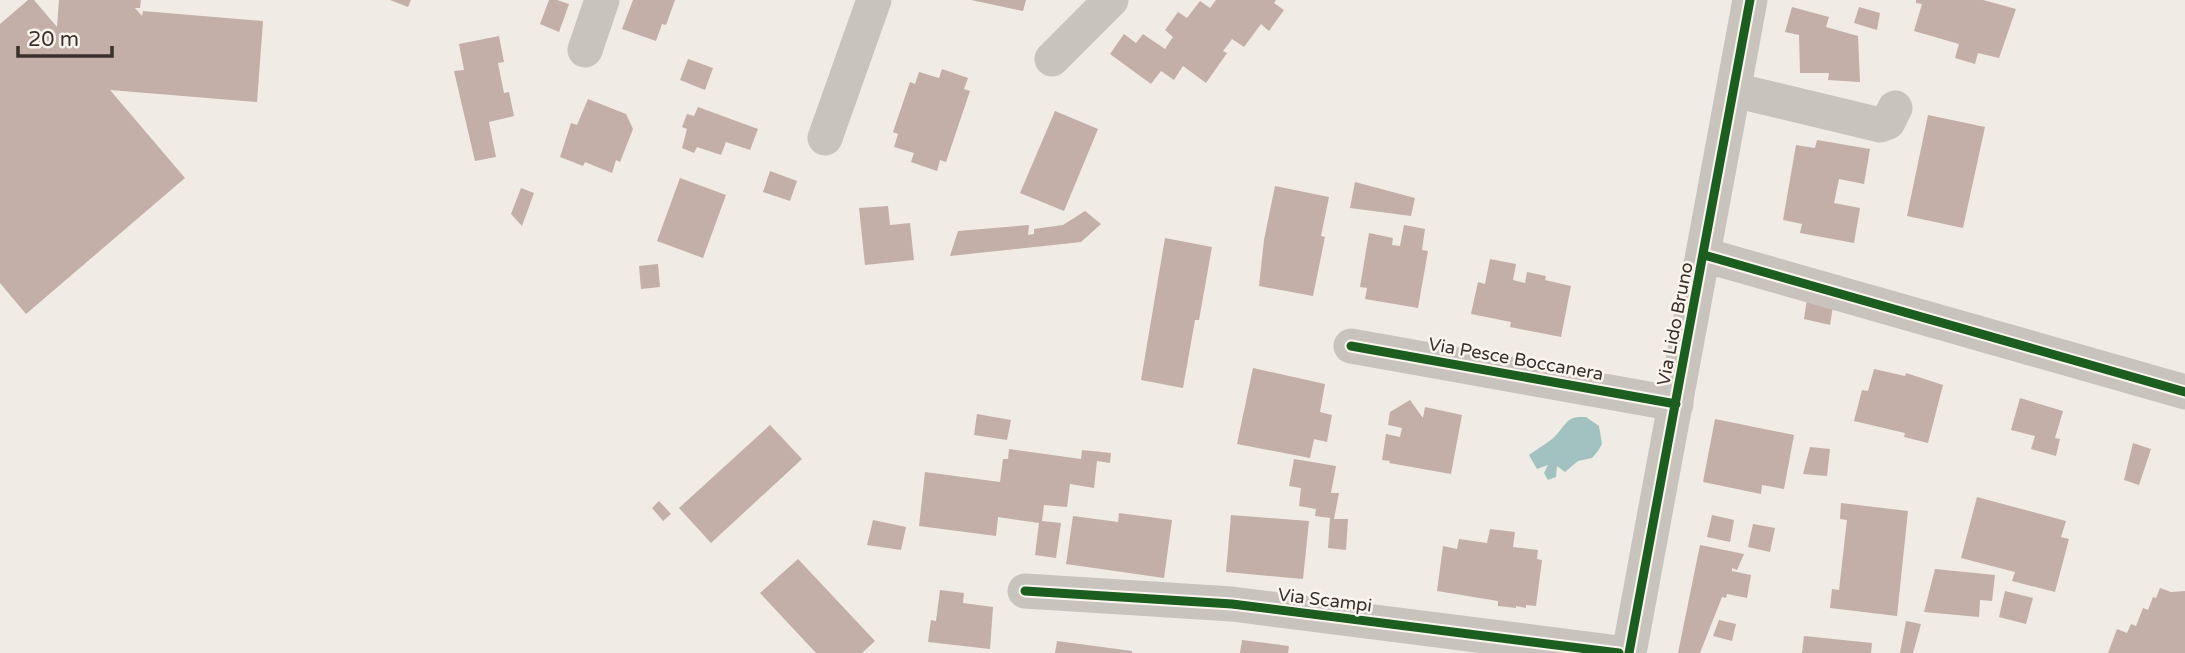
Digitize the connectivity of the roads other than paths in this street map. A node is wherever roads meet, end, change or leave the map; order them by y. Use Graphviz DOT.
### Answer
graph roads {
  1 [pos="602,0"];
  2 [pos="874,0"];
  3 [pos="1111,0"];
  4 [pos="1750,0"];
  5 [pos="585,50"];
  6 [pos="1052,59"];
  7 [pos="1734,90"];
  8 [pos="1895,108"];
  9 [pos="825,138"];
  10 [pos="1704,255"];
  11 [pos="1351,346"];
  12 [pos="2185,392"];
  13 [pos="1676,404"];
  14 [pos="1025,591"];
  15 [pos="1619,653"];
  16 [pos="1629,653"];
  1 -- 5 [label="street"];
  2 -- 9 [label="street"];
  3 -- 6 [label="street"];
  4 -- 7 [label="street, Via Lido Bruno"];
  7 -- 8 [label="street"];
  7 -- 10 [label="street, Via Lido Bruno"];
  10 -- 12 [label="street"];
  10 -- 13 [label="street, Via Lido Bruno"];
  11 -- 13 [label="street, Via Pesce Boccanera"];
  13 -- 16 [label="street, Via Lido Bruno"];
  14 -- 15 [label="street, Via Scampi"];
}
